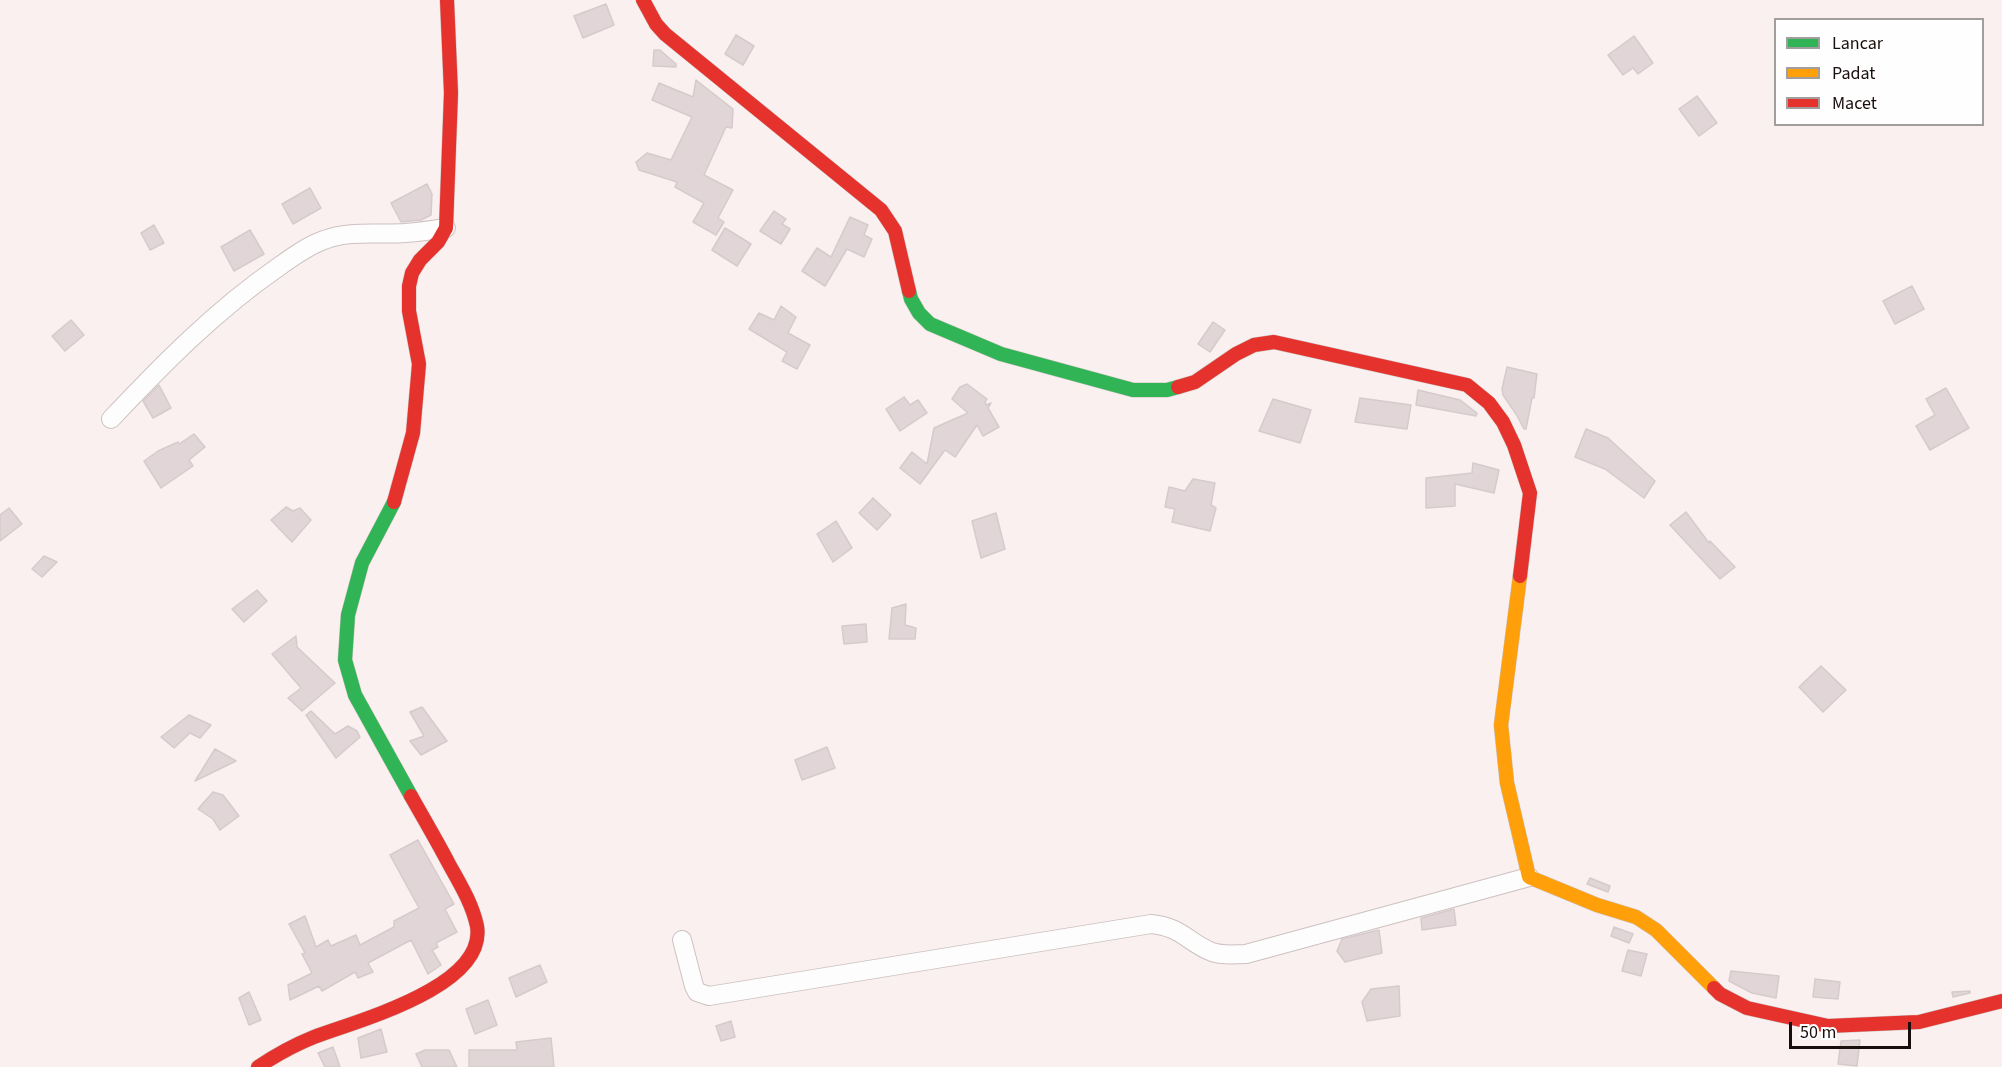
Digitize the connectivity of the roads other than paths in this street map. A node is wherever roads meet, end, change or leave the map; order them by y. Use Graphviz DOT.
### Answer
graph roads {
  1 [pos="447,0"];
  2 [pos="643,0"];
  3 [pos="446,228"];
  4 [pos="111,418"];
  5 [pos="1529,877"];
  6 [pos="682,940"];
  7 [pos="2002,1001"];
  8 [pos="258,1067"];
  1 -- 3 [label="street"];
  2 -- 5 [label="street"];
  3 -- 4 [label="street"];
  3 -- 8 [label="street"];
  5 -- 6 [label="street"];
  5 -- 7 [label="street"];
}
